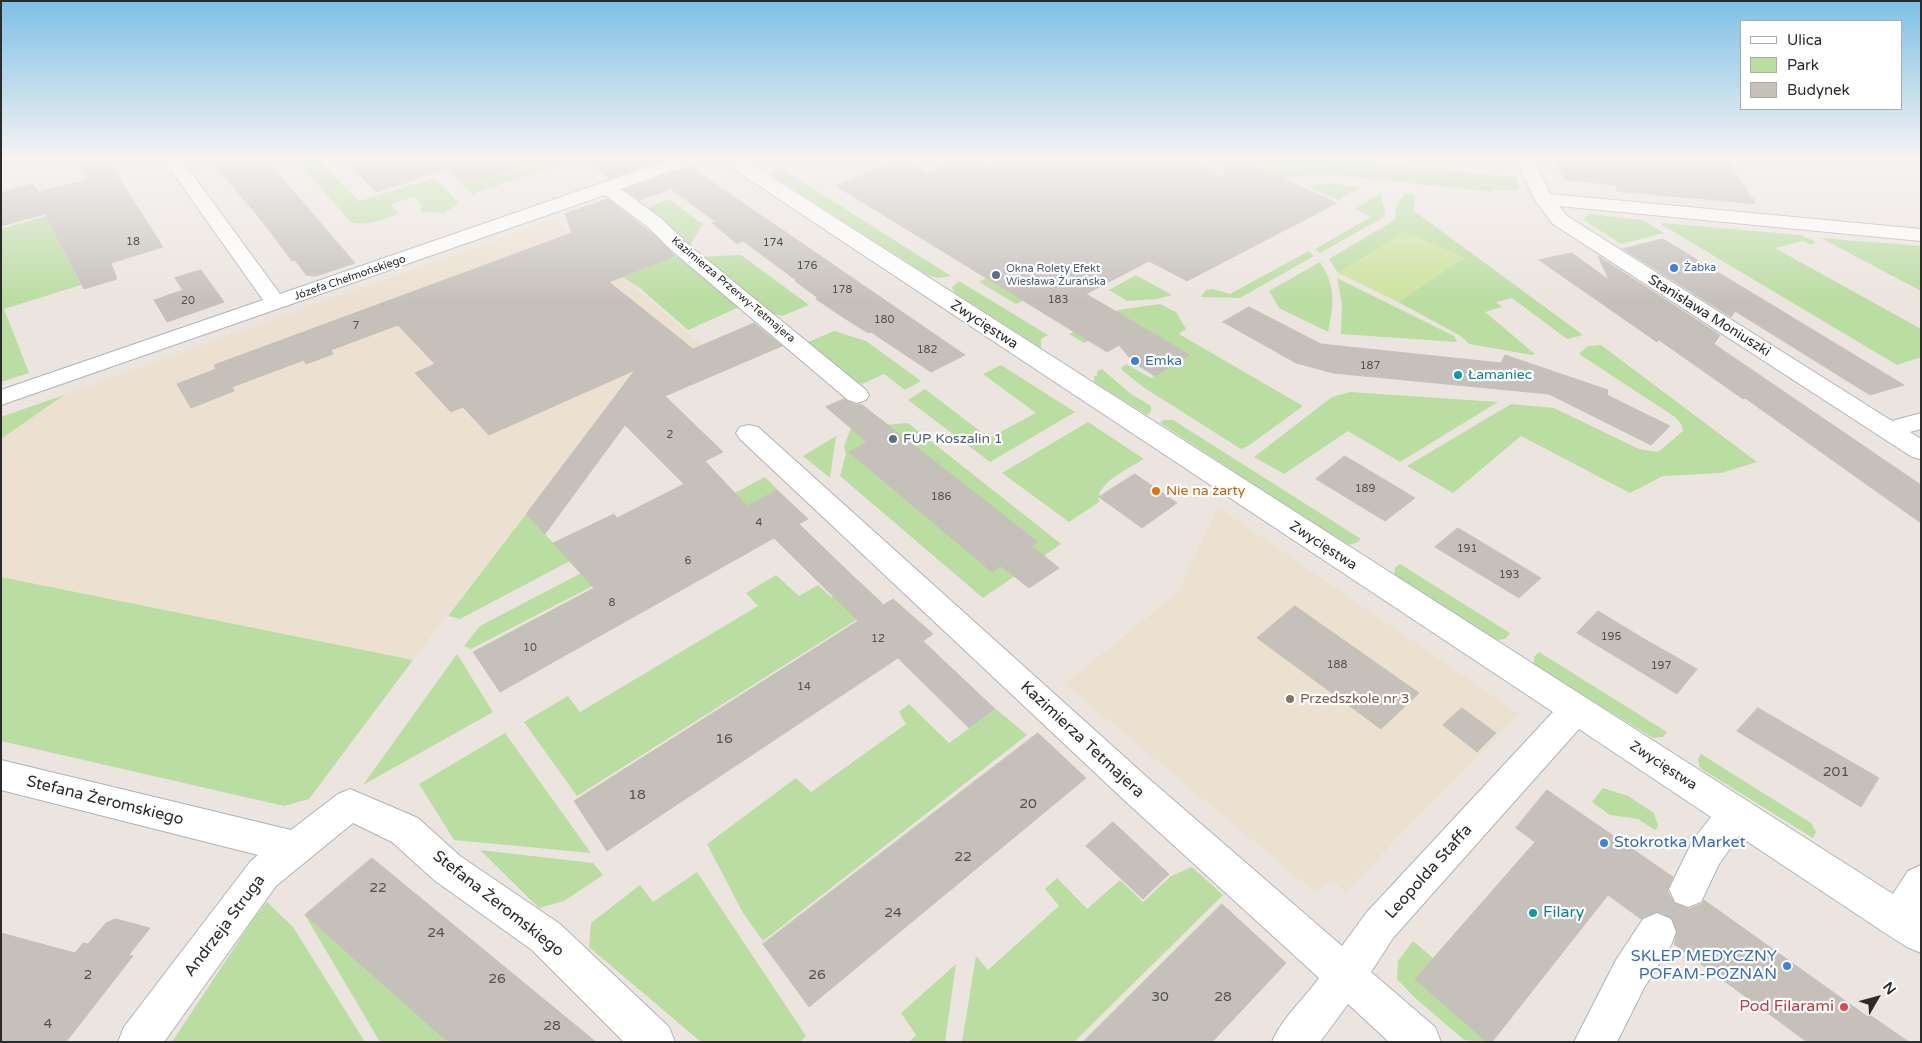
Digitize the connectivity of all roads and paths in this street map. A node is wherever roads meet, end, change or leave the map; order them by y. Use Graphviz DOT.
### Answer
graph roads {
  1 [pos="205,205"];
  2 [pos="558,205"];
  3 [pos="629,205"];
  4 [pos="801,205"];
  5 [pos="1547,205"];
  6 [pos="1593,205"];
  7 [pos="1921,235"];
  8 [pos="276,303"];
  9 [pos="856,395"];
  10 [pos="1,398"];
  11 [pos="1921,421"];
  12 [pos="1889,430"];
  13 [pos="749,432"];
  14 [pos="1921,451"];
  15 [pos="1576,710"];
  16 [pos="1,775"];
  17 [pos="350,805"];
  18 [pos="1735,814"];
  19 [pos="295,848"];
  20 [pos="1921,883"];
  21 [pos="1688,888"];
  22 [pos="1910,927"];
  23 [pos="1657,932"];
  24 [pos="1345,975"];
  25 [pos="138,1042"];
  26 [pos="654,1042"];
  27 [pos="1292,1042"];
  28 [pos="1420,1042"];
  29 [pos="1595,1042"];
  1 -- 8 [label="street"];
  2 -- 8 [label="street, Józefa Chełmońskiego"];
  3 -- 9 [label="street, Kazimierza Przerwy-Tetmajera"];
  4 -- 15 [label="street, Zwycięstwa"];
  5 -- 12 [label="street, Stanisława Moniuszki"];
  6 -- 7 [label="street"];
  8 -- 10 [label="street, Józefa Chełmońskiego"];
  11 -- 12 [label="street"];
  12 -- 14 [label="street, Stanisława Moniuszki"];
  13 -- 24 [label="street, Kazimierza Tetmajera"];
  15 -- 18 [label="street, Zwycięstwa"];
  15 -- 24 [label="street, Leopolda Staffa"];
  16 -- 19 [label="street, Stefana Żeromskiego"];
  17 -- 19 [label="street, Andrzeja Struga"];
  17 -- 26 [label="street, Stefana Żeromskiego"];
  18 -- 21 [label="street"];
  18 -- 22 [label="street, Zwycięstwa"];
  19 -- 25 [label="street, Andrzeja Struga"];
  20 -- 22 [label="street"];
  23 -- 29 [label="street"];
  24 -- 27 [label="street, Leopolda Staffa"];
  24 -- 28 [label="street, Kazimierza Tetmajera"];
}
